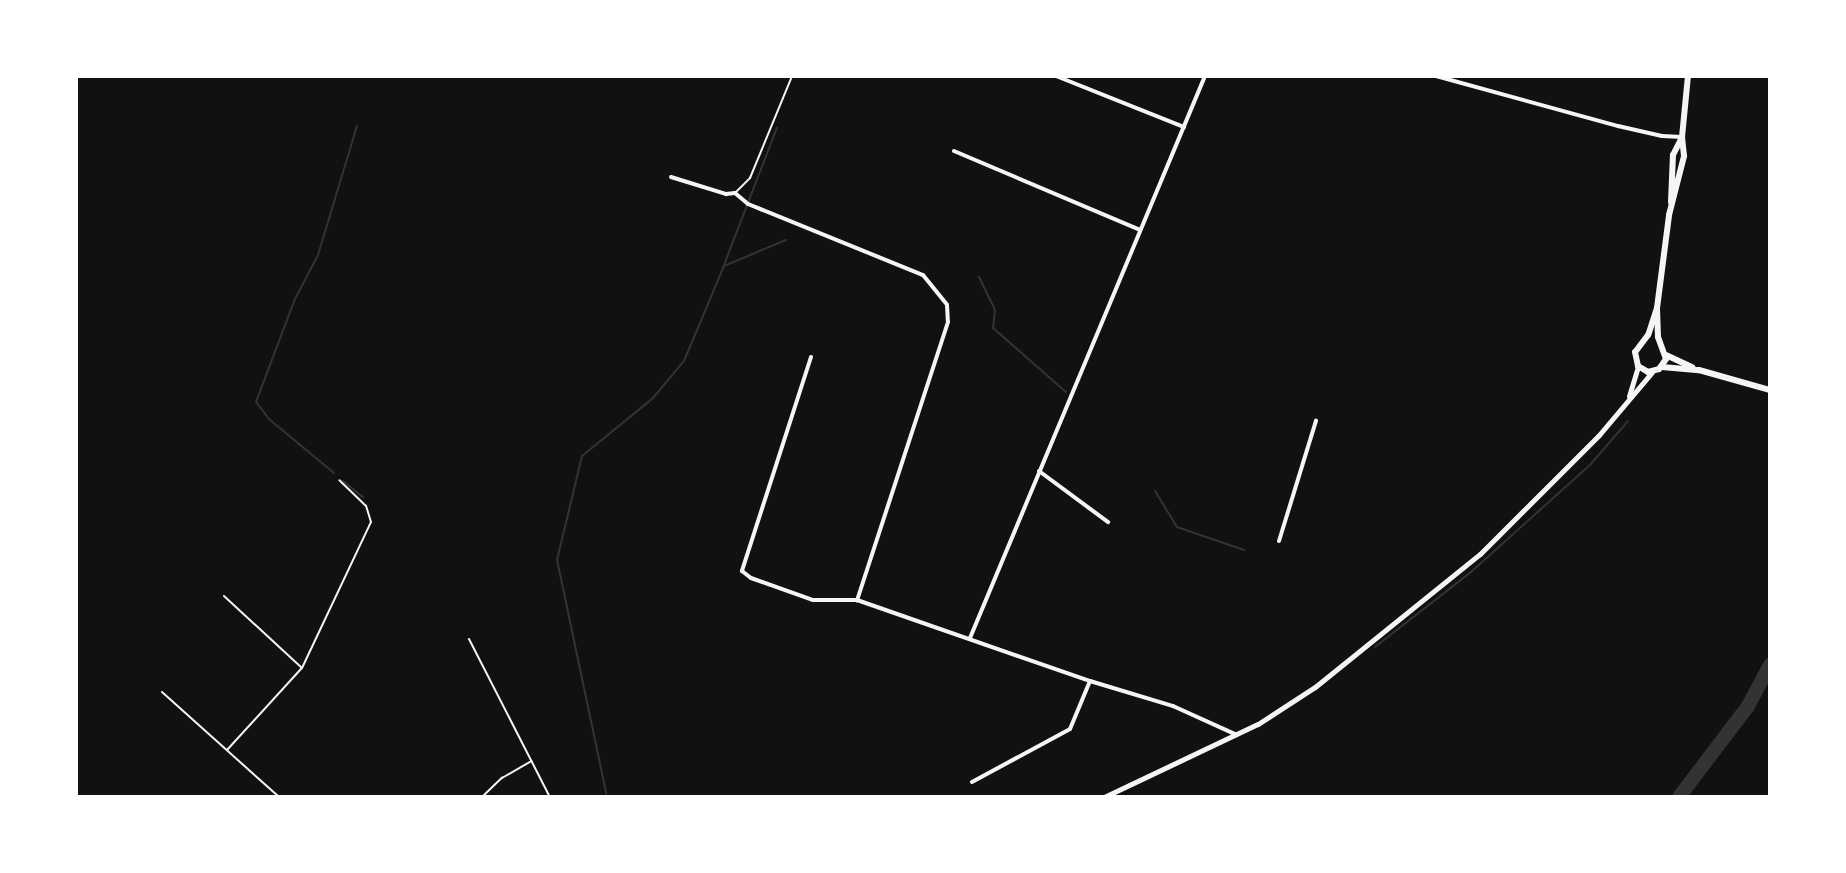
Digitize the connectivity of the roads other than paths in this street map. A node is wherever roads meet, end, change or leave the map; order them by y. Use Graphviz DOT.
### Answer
graph roads {
  1 [pos="792,76"];
  2 [pos="1056,76"];
  3 [pos="1205,76"];
  4 [pos="1436,76"];
  5 [pos="1688,76"];
  6 [pos="1184,127"];
  7 [pos="1682,137"];
  8 [pos="954,151"];
  9 [pos="671,177"];
  10 [pos="735,193"];
  11 [pos="1140,230"];
  12 [pos="1657,308"];
  13 [pos="1644,342"];
  14 [pos="1660,344"];
  15 [pos="1666,355"];
  16 [pos="811,357"];
  17 [pos="1638,366"];
  18 [pos="1662,367"];
  19 [pos="1699,370"];
  20 [pos="1652,372"];
  21 [pos="1770,390"];
  22 [pos="1626,404"];
  23 [pos="1316,421"];
  24 [pos="1039,471"];
  25 [pos="339,480"];
  26 [pos="1108,522"];
  27 [pos="1279,541"];
  28 [pos="224,596"];
  29 [pos="857,600"];
  30 [pos="469,639"];
  31 [pos="970,639"];
  32 [pos="302,668"];
  33 [pos="1090,681"];
  34 [pos="162,692"];
  35 [pos="1237,735"];
  36 [pos="227,750"];
  37 [pos="531,761"];
  38 [pos="972,782"];
  39 [pos="279,797"];
  40 [pos="482,797"];
  41 [pos="550,797"];
  42 [pos="1104,797"];
  1 -- 10 [label="lane"];
  2 -- 6 [label="street"];
  3 -- 6 [label="street"];
  4 -- 7 [label="street"];
  5 -- 7 [label="main road"];
  6 -- 11 [label="street"];
  7 -- 12 [label="main road"];
  8 -- 11 [label="street"];
  9 -- 10 [label="street"];
  10 -- 29 [label="street"];
  11 -- 24 [label="street"];
  12 -- 13 [label="main road"];
  12 -- 14 [label="main road"];
  13 -- 14 [label="main road"];
  13 -- 17 [label="main road"];
  14 -- 15 [label="main road"];
  15 -- 18 [label="main road"];
  15 -- 19 [label="main road"];
  16 -- 29 [label="street"];
  17 -- 20 [label="main road"];
  17 -- 22 [label="street"];
  18 -- 19 [label="main road"];
  18 -- 20 [label="main road"];
  19 -- 21 [label="main road"];
  20 -- 22 [label="street"];
  22 -- 35 [label="street"];
  23 -- 27 [label="street"];
  24 -- 26 [label="street"];
  24 -- 31 [label="street"];
  25 -- 32 [label="lane"];
  28 -- 32 [label="lane"];
  29 -- 31 [label="street"];
  30 -- 37 [label="lane"];
  31 -- 33 [label="street"];
  32 -- 36 [label="lane"];
  33 -- 35 [label="street"];
  33 -- 38 [label="street"];
  34 -- 36 [label="lane"];
  35 -- 42 [label="street"];
  36 -- 39 [label="lane"];
  37 -- 40 [label="lane"];
  37 -- 41 [label="lane"];
}
